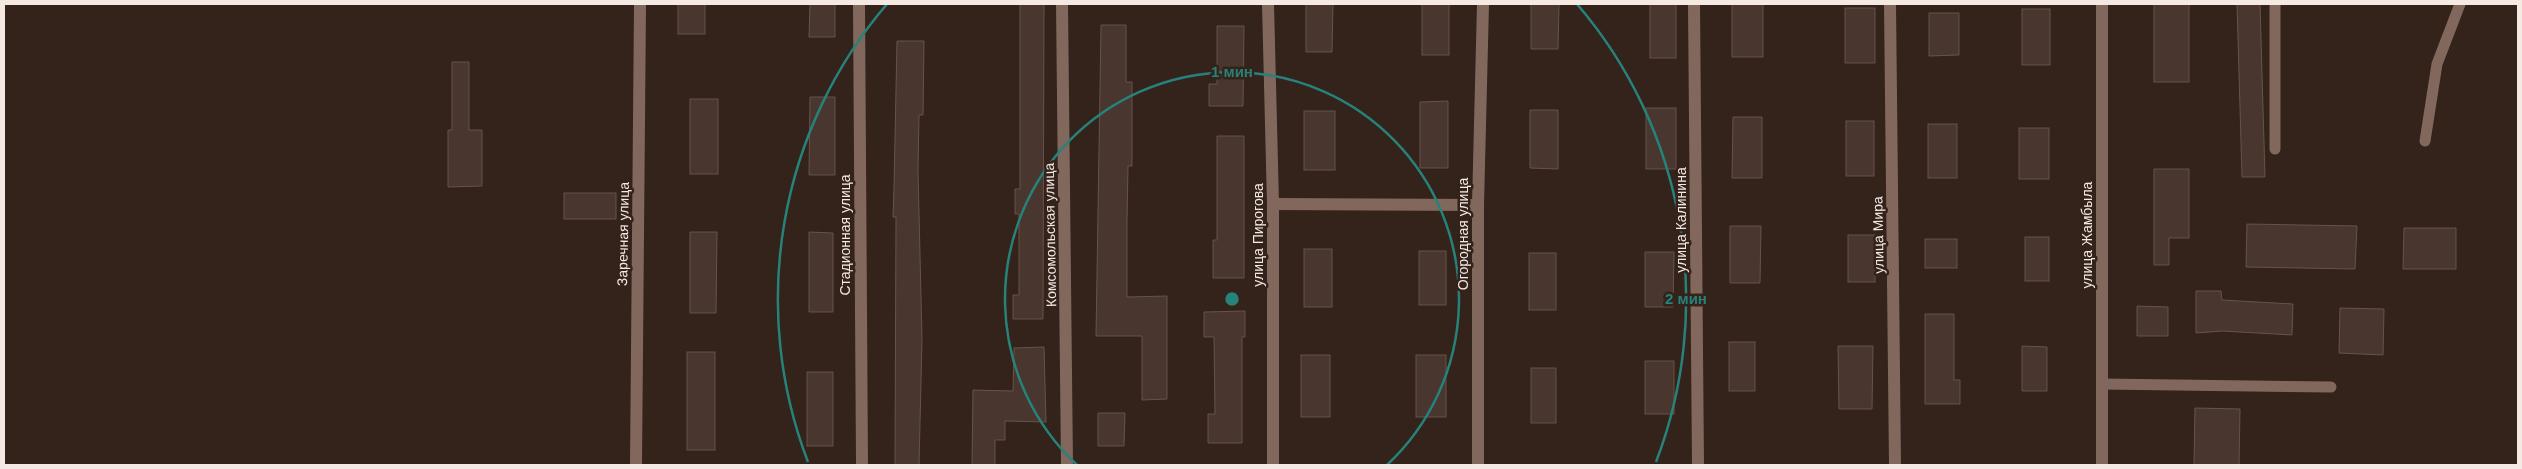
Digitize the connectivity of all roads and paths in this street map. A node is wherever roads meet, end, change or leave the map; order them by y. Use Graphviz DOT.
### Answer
graph roads {
  1 [pos="640,4"];
  2 [pos="858,4"];
  3 [pos="1062,4"];
  4 [pos="1268,4"];
  5 [pos="1483,4"];
  6 [pos="1694,4"];
  7 [pos="1890,4"];
  8 [pos="2102,4"];
  9 [pos="2275,4"];
  10 [pos="2460,4"];
  11 [pos="2425,141"];
  12 [pos="2275,149"];
  13 [pos="1273,204"];
  14 [pos="1478,205"];
  15 [pos="2102,384"];
  16 [pos="2331,386"];
  17 [pos="636,465"];
  18 [pos="862,465"];
  19 [pos="1067,465"];
  20 [pos="1273,465"];
  21 [pos="1478,465"];
  22 [pos="1698,465"];
  23 [pos="1895,465"];
  24 [pos="2102,465"];
  1 -- 17 [label="street, Заречная улица"];
  2 -- 18 [label="street, Стадионная улица"];
  3 -- 19 [label="street, Комсомольская улица"];
  4 -- 13 [label="street, улица Пирогова"];
  5 -- 14 [label="street, Огородная улица"];
  6 -- 22 [label="street, улица Калинина"];
  7 -- 23 [label="street, улица Мира"];
  8 -- 15 [label="street, улица Жамбыла"];
  9 -- 12 [label="lane"];
  10 -- 11 [label="lane"];
  13 -- 14 [label="street"];
  13 -- 20 [label="street, улица Пирогова"];
  14 -- 21 [label="street, Огородная улица"];
  15 -- 16 [label="lane"];
  15 -- 24 [label="street, улица Жамбыла"];
}
